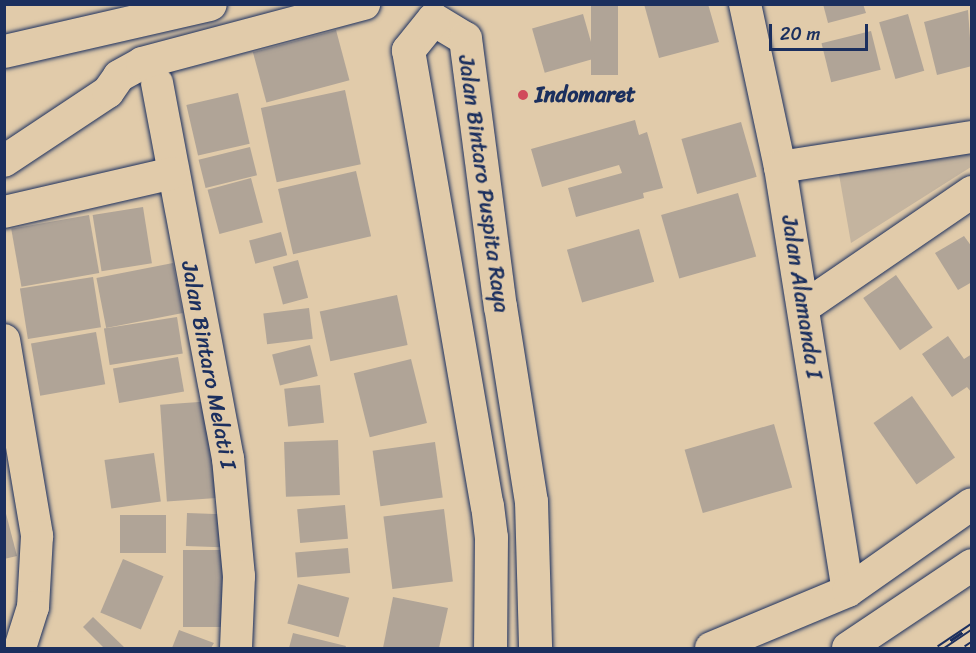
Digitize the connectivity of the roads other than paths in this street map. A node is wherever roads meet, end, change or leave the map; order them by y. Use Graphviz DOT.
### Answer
graph roads {
  1 [pos="210,4"];
  2 [pos="364,4"];
  3 [pos="745,4"];
  4 [pos="432,12"];
  5 [pos="4,51"];
  6 [pos="157,83"];
  7 [pos="972,137"];
  8 [pos="4,161"];
  9 [pos="780,167"];
  10 [pos="173,173"];
  11 [pos="972,192"];
  12 [pos="4,212"];
  13 [pos="804,307"];
  14 [pos="4,340"];
  15 [pos="972,504"];
  16 [pos="972,565"];
  17 [pos="848,591"];
  18 [pos="20,648"];
  19 [pos="236,648"];
  20 [pos="490,648"];
  21 [pos="535,648"];
  22 [pos="711,648"];
  23 [pos="848,648"];
  1 -- 5 [label="main road"];
  2 -- 8 [label="street"];
  3 -- 9 [label="street, Jalan Alamanda I"];
  4 -- 20 [label="main road, Jalan Bintaro Puspita Raya"];
  4 -- 21 [label="main road, Jalan Bintaro Puspita Raya"];
  6 -- 10 [label="street, Jalan Bintaro Melati I"];
  7 -- 9 [label="street"];
  9 -- 13 [label="street, Jalan Alamanda I"];
  10 -- 12 [label="street"];
  10 -- 19 [label="street, Jalan Bintaro Melati I"];
  11 -- 13 [label="street"];
  13 -- 17 [label="street, Jalan Alamanda I"];
  14 -- 18 [label="street"];
  15 -- 17 [label="street"];
  16 -- 23 [label="street"];
  17 -- 22 [label="street"];
}
